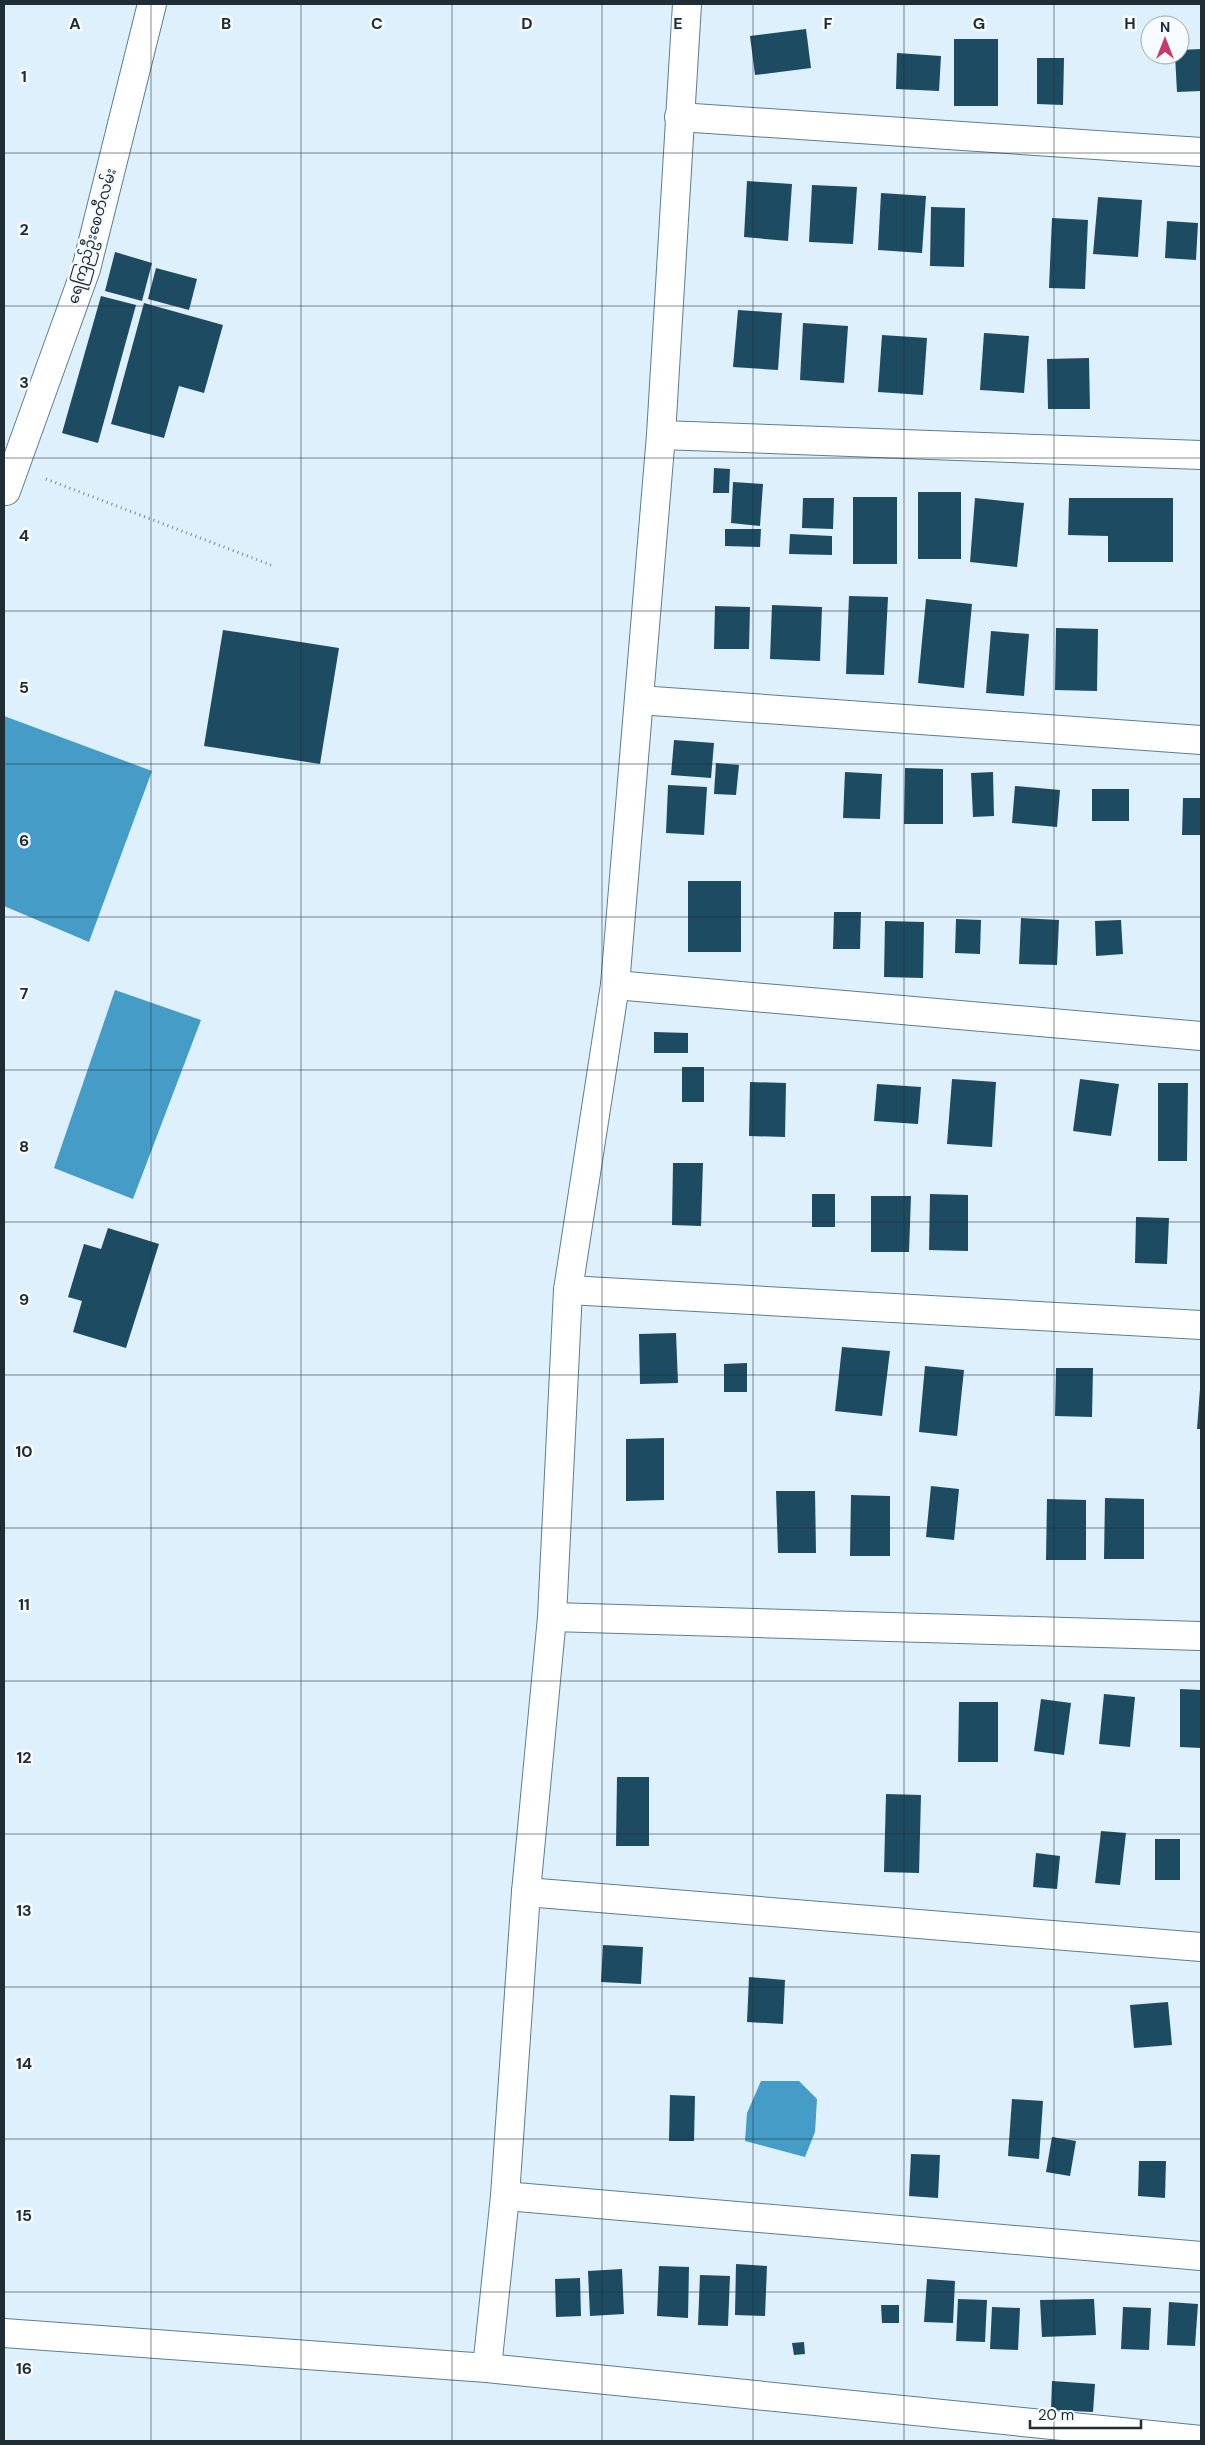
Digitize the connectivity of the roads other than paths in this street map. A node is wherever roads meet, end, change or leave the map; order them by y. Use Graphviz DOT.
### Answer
graph roads {
  1 [pos="152,4"];
  2 [pos="687,4"];
  3 [pos="679,117"];
  4 [pos="1201,152"];
  5 [pos="661,435"];
  6 [pos="1201,455"];
  7 [pos="11,479"];
  8 [pos="639,700"];
  9 [pos="1201,740"];
  10 [pos="616,985"];
  11 [pos="1201,1036"];
  12 [pos="568,1290"];
  13 [pos="1201,1326"];
  14 [pos="552,1617"];
  15 [pos="1201,1636"];
  16 [pos="526,1892"];
  17 [pos="1201,1947"];
  18 [pos="505,2196"];
  19 [pos="1201,2256"];
  20 [pos="4,2333"];
  21 [pos="487,2368"];
  22 [pos="1201,2440"];
  1 -- 7 [label="street, ရေကြည်ဦးစေတီလမ်း"];
  2 -- 3 [label="street"];
  3 -- 4 [label="street"];
  3 -- 5 [label="street"];
  5 -- 6 [label="street"];
  5 -- 8 [label="street"];
  8 -- 9 [label="street"];
  8 -- 10 [label="street"];
  10 -- 11 [label="street"];
  10 -- 12 [label="street"];
  12 -- 13 [label="street"];
  12 -- 14 [label="street"];
  14 -- 15 [label="street"];
  14 -- 16 [label="street"];
  16 -- 17 [label="street"];
  16 -- 18 [label="street"];
  18 -- 19 [label="street"];
  18 -- 21 [label="street"];
  20 -- 21 [label="street"];
  21 -- 22 [label="street"];
}
